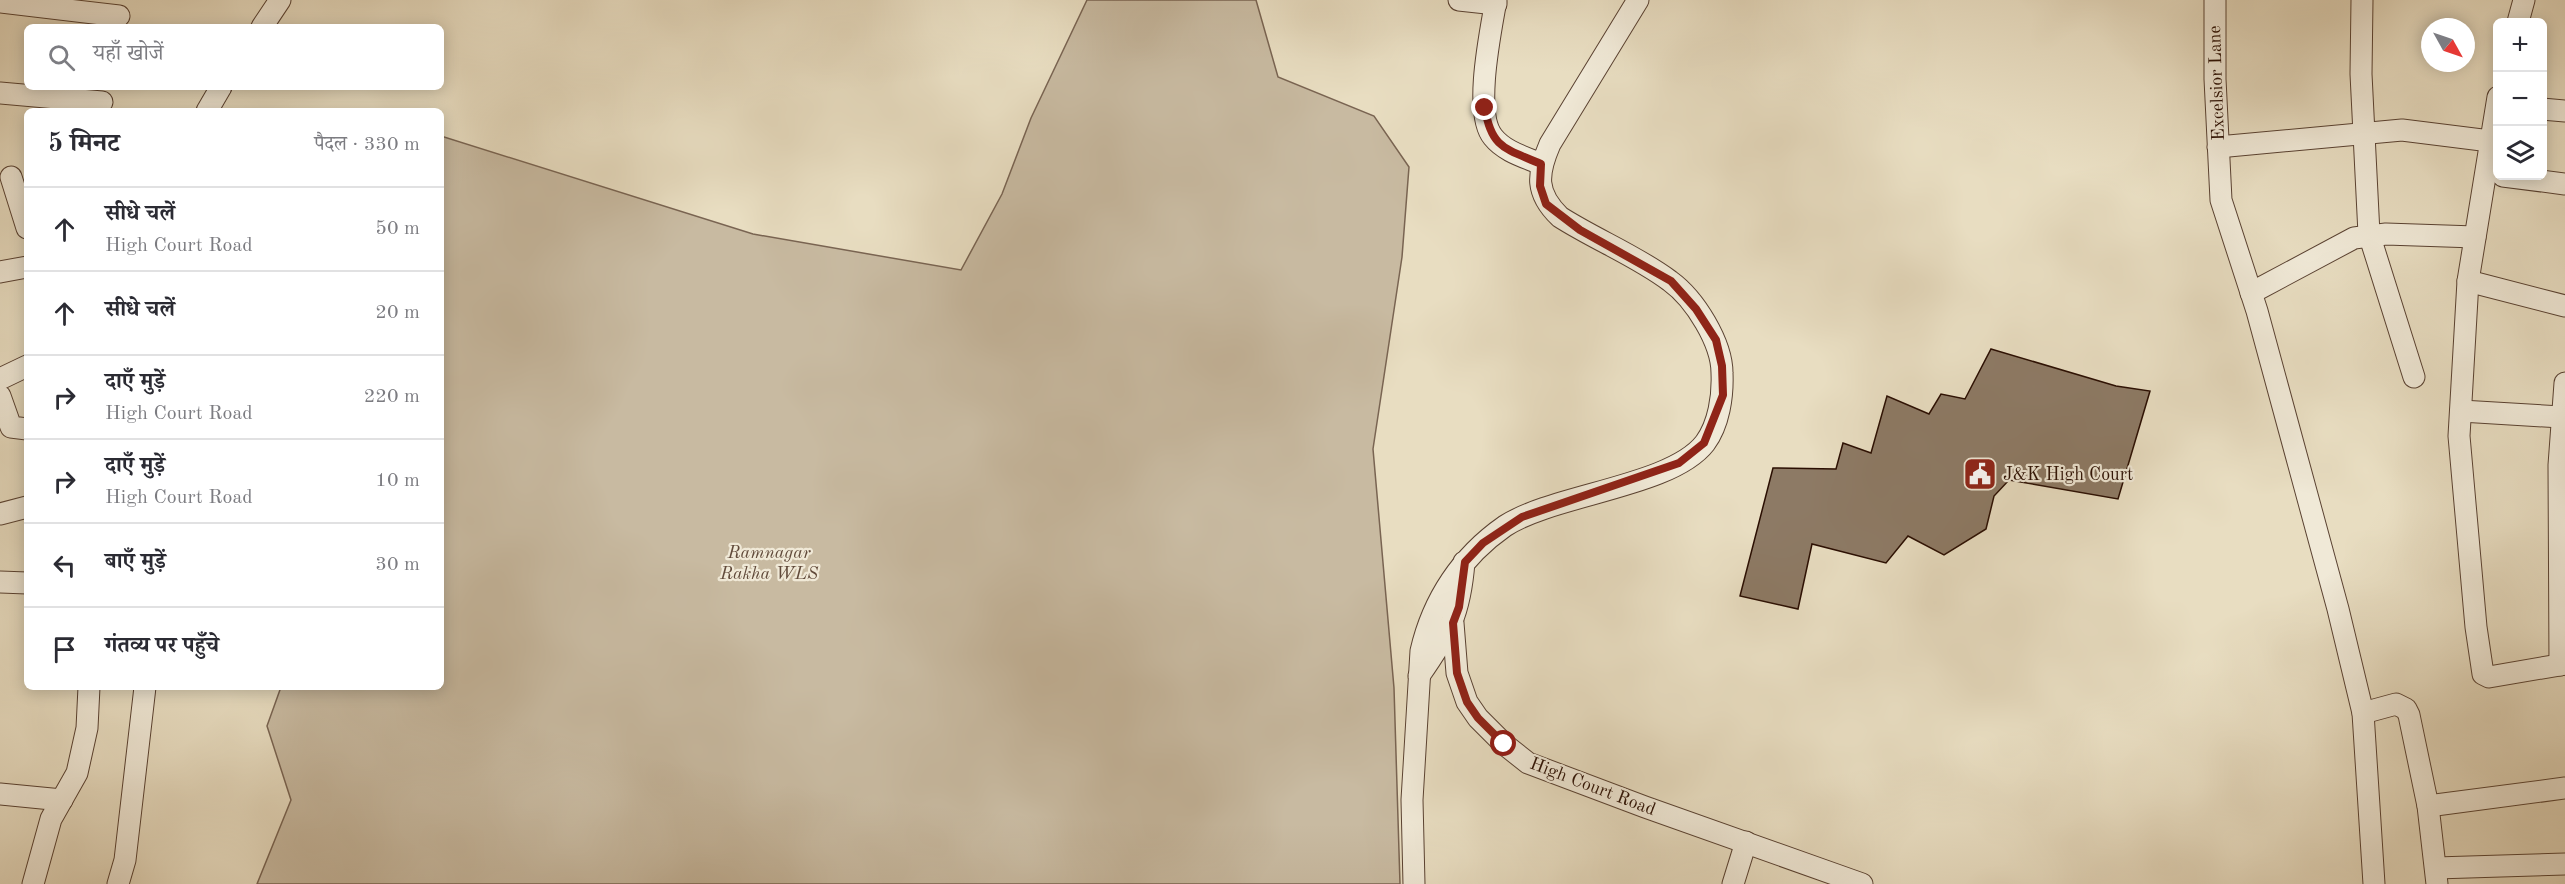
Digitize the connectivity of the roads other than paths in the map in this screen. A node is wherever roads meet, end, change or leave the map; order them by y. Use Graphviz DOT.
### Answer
graph roads {
  1 [pos="280,0"];
  2 [pos="1459,0"];
  3 [pos="1638,0"];
  4 [pos="2215,0"];
  5 [pos="2357,0"];
  6 [pos="2363,0"];
  7 [pos="2524,0"];
  8 [pos="0,2"];
  9 [pos="1496,2"];
  10 [pos="119,14"];
  11 [pos="2519,18"];
  12 [pos="264,24"];
  13 [pos="219,90"];
  14 [pos="0,93"];
  15 [pos="102,100"];
  16 [pos="209,108"];
  17 [pos="2547,109"];
  18 [pos="2565,111"];
  19 [pos="2493,124"];
  20 [pos="2362,133"];
  21 [pos="2490,141"];
  22 [pos="2218,157"];
  23 [pos="2493,161"];
  24 [pos="1541,164"];
  25 [pos="13,177"];
  26 [pos="2493,180"];
  27 [pos="2537,180"];
  28 [pos="2565,184"];
  29 [pos="24,217"];
  30 [pos="2369,234"];
  31 [pos="2475,237"];
  32 [pos="24,268"];
  33 [pos="0,272"];
  34 [pos="2468,281"];
  35 [pos="2251,293"];
  36 [pos="2565,306"];
  37 [pos="24,367"];
  38 [pos="2414,377"];
  39 [pos="0,379"];
  40 [pos="2565,382"];
  41 [pos="0,396"];
  42 [pos="2461,411"];
  43 [pos="2561,417"];
  44 [pos="24,429"];
  45 [pos="24,508"];
  46 [pos="0,514"];
  47 [pos="1465,562"];
  48 [pos="0,582"];
  49 [pos="24,583"];
  50 [pos="1453,623"];
  51 [pos="2563,665"];
  52 [pos="1419,676"];
  53 [pos="89,690"];
  54 [pos="145,690"];
  55 [pos="2363,713"];
  56 [pos="2565,788"];
  57 [pos="0,794"];
  58 [pos="62,800"];
  59 [pos="2428,806"];
  60 [pos="1746,842"];
  61 [pos="2565,864"];
  62 [pos="2437,876"];
  63 [pos="33,884"];
  64 [pos="118,884"];
  65 [pos="1414,884"];
  66 [pos="1733,884"];
  67 [pos="1862,884"];
  68 [pos="2374,884"];
  1 -- 12 [label="street"];
  2 -- 9 [label="street"];
  3 -- 24 [label="street"];
  4 -- 22 [label="street, Excelsior Lane"];
  5 -- 6 [label="street"];
  6 -- 20 [label="street"];
  7 -- 11 [label="street"];
  8 -- 10 [label="street"];
  9 -- 24 [label="street"];
  13 -- 16 [label="street"];
  14 -- 15 [label="street"];
  17 -- 18 [label="street"];
  19 -- 21 [label="street"];
  20 -- 21 [label="street"];
  20 -- 22 [label="street"];
  20 -- 30 [label="street"];
  21 -- 23 [label="street"];
  22 -- 35 [label="street, Excelsior Lane"];
  24 -- 47 [label="street"];
  25 -- 29 [label="street"];
  26 -- 31 [label="street"];
  27 -- 28 [label="street"];
  30 -- 31 [label="street"];
  30 -- 35 [label="street"];
  30 -- 38 [label="street"];
  31 -- 34 [label="street"];
  32 -- 33 [label="street"];
  34 -- 36 [label="street"];
  34 -- 42 [label="street"];
  35 -- 55 [label="street, Excelsior Lane"];
  37 -- 39 [label="street"];
  40 -- 43 [label="street"];
  41 -- 44 [label="street"];
  42 -- 43 [label="street"];
  42 -- 51 [label="street"];
  43 -- 51 [label="street"];
  45 -- 46 [label="street"];
  47 -- 50 [label="street"];
  47 -- 52 [label="street"];
  48 -- 49 [label="street"];
  50 -- 52 [label="street"];
  50 -- 60 [label="street, High Court Road"];
  52 -- 65 [label="street"];
  53 -- 58 [label="street"];
  54 -- 64 [label="street"];
  55 -- 59 [label="street"];
  55 -- 68 [label="street, Excelsior Lane"];
  56 -- 59 [label="street"];
  57 -- 58 [label="street"];
  58 -- 63 [label="street"];
  59 -- 62 [label="street"];
  60 -- 66 [label="street"];
  60 -- 67 [label="street, High Court Road"];
  61 -- 62 [label="street"];
}
